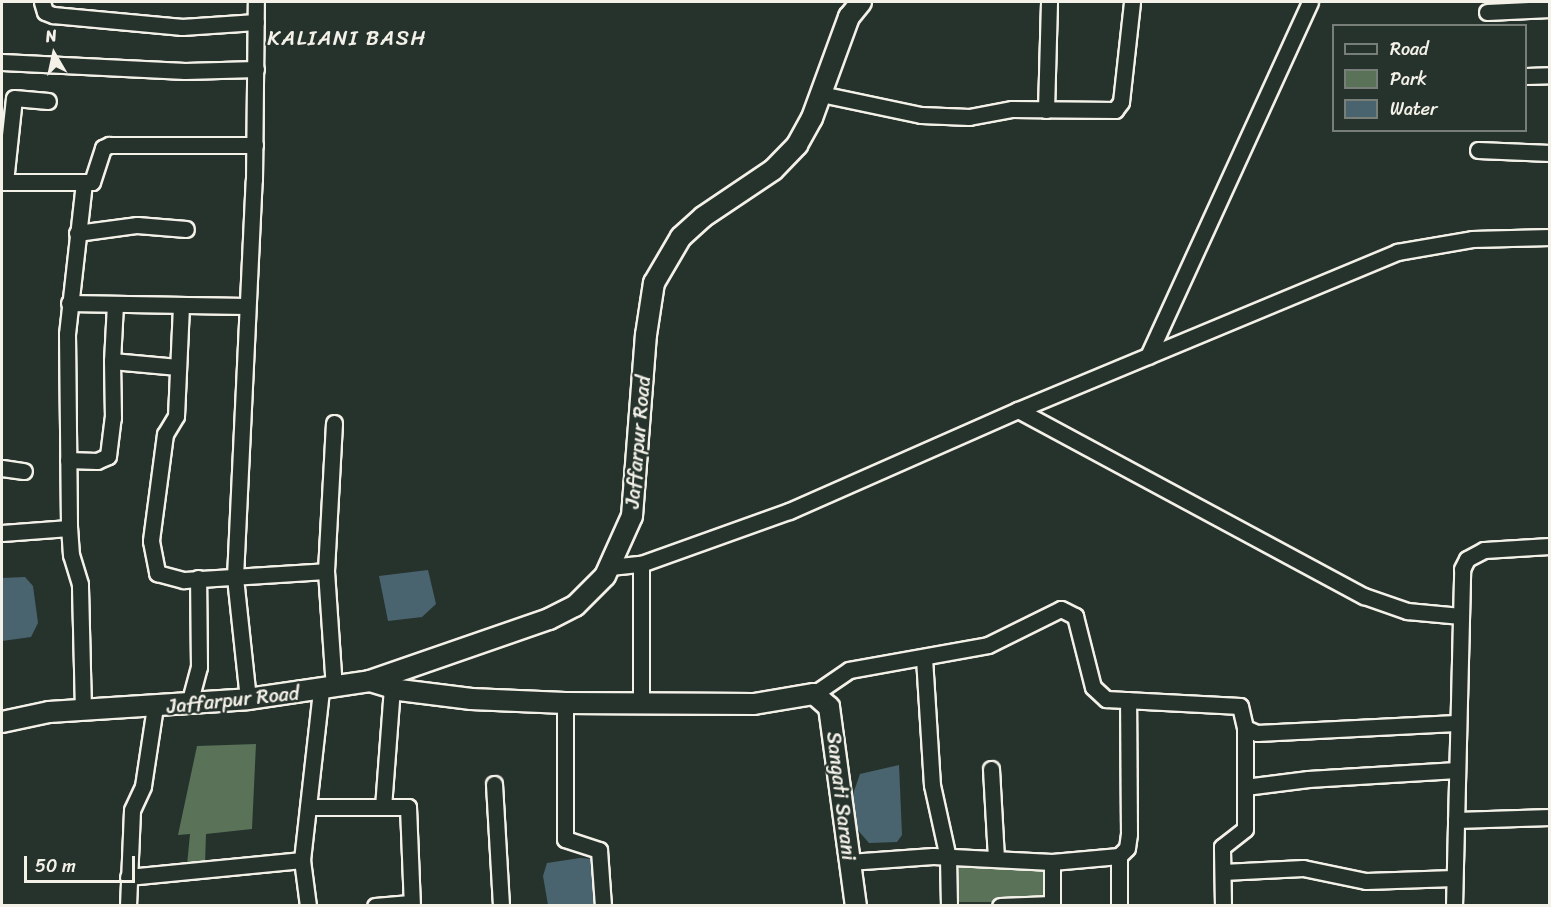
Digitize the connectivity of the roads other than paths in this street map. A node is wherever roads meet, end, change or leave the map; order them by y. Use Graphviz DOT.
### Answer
graph roads {
  1 [pos="42,2"];
  2 [pos="256,2"];
  3 [pos="861,2"];
  4 [pos="1049,2"];
  5 [pos="1132,2"];
  6 [pos="1310,2"];
  7 [pos="1550,9"];
  8 [pos="1487,12"];
  9 [pos="256,22"];
  10 [pos="2,62"];
  11 [pos="256,69"];
  12 [pos="1550,75"];
  13 [pos="1527,76"];
  14 [pos="820,94"];
  15 [pos="48,101"];
  16 [pos="1046,110"];
  17 [pos="255,145"];
  18 [pos="1478,150"];
  19 [pos="1550,153"];
  20 [pos="3,182"];
  21 [pos="84,183"];
  22 [pos="186,229"];
  23 [pos="77,233"];
  24 [pos="1550,237"];
  25 [pos="69,303"];
  26 [pos="115,304"];
  27 [pos="182,306"];
  28 [pos="246,306"];
  29 [pos="1148,356"];
  30 [pos="112,361"];
  31 [pos="178,368"];
  32 [pos="1018,410"];
  33 [pos="334,423"];
  34 [pos="68,460"];
  35 [pos="2,468"];
  36 [pos="24,471"];
  37 [pos="69,528"];
  38 [pos="2,533"];
  39 [pos="1550,546"];
  40 [pos="641,564"];
  41 [pos="610,567"];
  42 [pos="326,571"];
  43 [pos="235,577"];
  44 [pos="198,578"];
  45 [pos="1461,616"];
  46 [pos="924,658"];
  47 [pos="370,681"];
  48 [pos="392,688"];
  49 [pos="327,690"];
  50 [pos="813,694"];
  51 [pos="248,699"];
  52 [pos="1128,700"];
  53 [pos="565,703"];
  54 [pos="189,704"];
  55 [pos="641,704"];
  56 [pos="155,707"];
  57 [pos="83,710"];
  58 [pos="2,722"];
  59 [pos="1456,723"];
  60 [pos="1245,728"];
  61 [pos="991,769"];
  62 [pos="1457,770"];
  63 [pos="494,784"];
  64 [pos="1245,787"];
  65 [pos="308,807"];
  66 [pos="382,807"];
  67 [pos="1550,817"];
  68 [pos="1456,820"];
  69 [pos="1119,856"];
  70 [pos="948,858"];
  71 [pos="996,858"];
  72 [pos="302,861"];
  73 [pos="849,862"];
  74 [pos="1052,862"];
  75 [pos="1223,872"];
  76 [pos="128,877"];
  77 [pos="1454,878"];
  78 [pos="411,904"];
  79 [pos="1020,905"];
  80 [pos="128,906"];
  81 [pos="308,906"];
  82 [pos="375,906"];
  83 [pos="501,906"];
  84 [pos="603,906"];
  85 [pos="856,906"];
  86 [pos="949,906"];
  87 [pos="1000,906"];
  88 [pos="1119,906"];
  89 [pos="1223,906"];
  90 [pos="1454,906"];
  1 -- 9 [label="street"];
  2 -- 9 [label="street"];
  3 -- 14 [label="street, Jaffarpur Road"];
  4 -- 16 [label="street"];
  5 -- 16 [label="street"];
  6 -- 29 [label="street"];
  7 -- 8 [label="street"];
  9 -- 11 [label="street"];
  10 -- 11 [label="street"];
  11 -- 17 [label="street"];
  12 -- 13 [label="street"];
  14 -- 16 [label="street"];
  14 -- 41 [label="street, Jaffarpur Road"];
  15 -- 20 [label="street"];
  17 -- 21 [label="street"];
  17 -- 28 [label="street"];
  18 -- 19 [label="street"];
  20 -- 21 [label="street"];
  21 -- 23 [label="street"];
  22 -- 23 [label="street"];
  23 -- 25 [label="street"];
  24 -- 29 [label="street"];
  25 -- 26 [label="street"];
  25 -- 34 [label="street"];
  26 -- 27 [label="street"];
  26 -- 30 [label="street"];
  27 -- 28 [label="street"];
  27 -- 31 [label="street"];
  28 -- 43 [label="street"];
  29 -- 32 [label="street"];
  30 -- 31 [label="street"];
  30 -- 34 [label="street"];
  31 -- 44 [label="street"];
  32 -- 40 [label="street"];
  32 -- 45 [label="street"];
  33 -- 42 [label="street"];
  34 -- 37 [label="street"];
  35 -- 36 [label="street"];
  37 -- 38 [label="street"];
  37 -- 57 [label="street"];
  39 -- 45 [label="street"];
  40 -- 41 [label="street"];
  40 -- 55 [label="street"];
  41 -- 47 [label="street, Jaffarpur Road"];
  42 -- 43 [label="street"];
  42 -- 49 [label="street"];
  43 -- 44 [label="street"];
  43 -- 51 [label="street"];
  44 -- 54 [label="street"];
  45 -- 59 [label="street"];
  46 -- 50 [label="street"];
  46 -- 52 [label="street"];
  46 -- 70 [label="street"];
  47 -- 48 [label="street"];
  47 -- 49 [label="street, Jaffarpur Road"];
  48 -- 53 [label="street"];
  48 -- 66 [label="street"];
  49 -- 51 [label="street, Jaffarpur Road"];
  49 -- 65 [label="street"];
  50 -- 55 [label="street"];
  50 -- 73 [label="street, Sangati Sarani"];
  51 -- 54 [label="street, Jaffarpur Road"];
  52 -- 60 [label="street"];
  52 -- 69 [label="street"];
  53 -- 55 [label="street"];
  53 -- 84 [label="street"];
  54 -- 56 [label="street, Jaffarpur Road"];
  56 -- 57 [label="street, Jaffarpur Road"];
  56 -- 76 [label="street"];
  57 -- 58 [label="street, Jaffarpur Road"];
  59 -- 60 [label="street"];
  59 -- 62 [label="street"];
  60 -- 64 [label="street"];
  61 -- 71 [label="street"];
  62 -- 64 [label="street"];
  62 -- 68 [label="street"];
  63 -- 83 [label="street"];
  64 -- 75 [label="street"];
  65 -- 66 [label="street"];
  65 -- 72 [label="street"];
  66 -- 78 [label="street"];
  67 -- 68 [label="street"];
  68 -- 77 [label="street"];
  69 -- 74 [label="street"];
  69 -- 88 [label="street"];
  70 -- 71 [label="street"];
  70 -- 73 [label="street"];
  70 -- 86 [label="street"];
  71 -- 74 [label="street"];
  72 -- 76 [label="street"];
  72 -- 81 [label="street"];
  73 -- 85 [label="street, Sangati Sarani"];
  74 -- 79 [label="street"];
  75 -- 77 [label="street"];
  75 -- 89 [label="street"];
  76 -- 80 [label="street"];
  77 -- 90 [label="street"];
  78 -- 82 [label="street"];
  79 -- 87 [label="street"];
}
